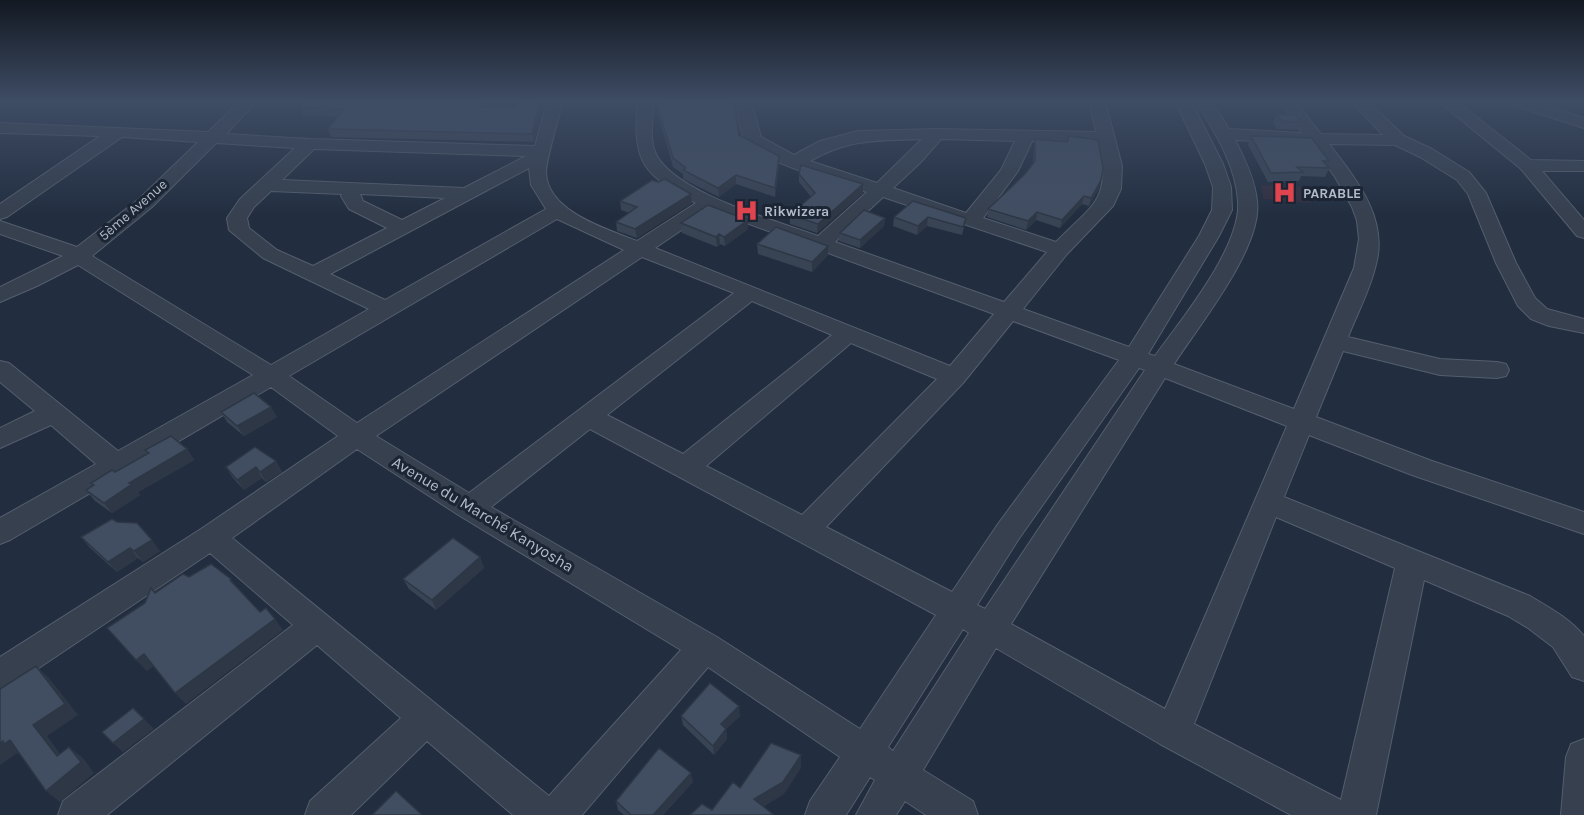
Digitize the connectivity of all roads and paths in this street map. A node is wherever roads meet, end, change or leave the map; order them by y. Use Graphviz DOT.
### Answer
graph roads {
  1 [pos="108,139"];
  2 [pos="188,139"];
  3 [pos="209,139"];
  4 [pos="240,139"];
  5 [pos="544,139"];
  6 [pos="645,139"];
  7 [pos="753,139"];
  8 [pos="842,139"];
  9 [pos="932,139"];
  10 [pos="1023,139"];
  11 [pos="1105,139"];
  12 [pos="1202,139"];
  13 [pos="1224,139"];
  14 [pos="1300,139"];
  15 [pos="1494,139"];
  16 [pos="1315,140"];
  17 [pos="1398,140"];
  18 [pos="310,144"];
  19 [pos="540,154"];
  20 [pos="795,162"];
  21 [pos="1527,165"];
  22 [pos="1584,166"];
  23 [pos="1543,183"];
  24 [pos="266,185"];
  25 [pos="354,189"];
  26 [pos="879,189"];
  27 [pos="464,194"];
  28 [pos="1584,202"];
  29 [pos="709,203"];
  30 [pos="557,211"];
  31 [pos="0,213"];
  32 [pos="970,221"];
  33 [pos="0,227"];
  34 [pos="402,227"];
  35 [pos="1584,232"];
  36 [pos="822,243"];
  37 [pos="641,249"];
  38 [pos="1060,250"];
  39 [pos="72,253"];
  40 [pos="312,275"];
  41 [pos="0,283"];
  42 [pos="750,292"];
  43 [pos="0,296"];
  44 [pos="386,309"];
  45 [pos="1009,311"];
  46 [pos="1584,326"];
  47 [pos="848,334"];
  48 [pos="1334,341"];
  49 [pos="1134,357"];
  50 [pos="1160,367"];
  51 [pos="0,369"];
  52 [pos="1497,369"];
  53 [pos="272,376"];
  54 [pos="954,377"];
  55 [pos="51,414"];
  56 [pos="587,416"];
  57 [pos="1303,422"];
  58 [pos="357,436"];
  59 [pos="0,439"];
  60 [pos="116,465"];
  61 [pos="685,468"];
  62 [pos="1268,502"];
  63 [pos="470,508"];
  64 [pos="1584,523"];
  65 [pos="807,529"];
  66 [pos="0,532"];
  67 [pos="211,537"];
  68 [pos="1412,562"];
  69 [pos="959,611"];
  70 [pos="317,626"];
  71 [pos="992,629"];
  72 [pos="705,647"];
  73 [pos="1584,666"];
  74 [pos="0,675"];
  75 [pos="426,718"];
  76 [pos="1173,732"];
  77 [pos="866,753"];
  78 [pos="1584,757"];
  79 [pos="899,775"];
  80 [pos="77,815"];
  81 [pos="324,815"];
  82 [pos="542,815"];
  83 [pos="557,815"];
  84 [pos="824,815"];
  85 [pos="875,815"];
  86 [pos="959,815"];
  87 [pos="1330,815"];
  88 [pos="1357,815"];
  89 [pos="1580,815"];
  1 -- 31 [label="street"];
  2 -- 39 [label="street, 5ème Avenue"];
  3 -- 39 [label="street, 5ème Avenue"];
  4 -- 18 [label="street"];
  5 -- 19 [label="street"];
  6 -- 29 [label="street"];
  7 -- 20 [label="street"];
  8 -- 20 [label="street"];
  9 -- 26 [label="street"];
  10 -- 32 [label="street"];
  11 -- 38 [label="street"];
  12 -- 49 [label="street"];
  13 -- 50 [label="street"];
  14 -- 16 [label="street"];
  15 -- 21 [label="street"];
  16 -- 17 [label="street"];
  16 -- 48 [label="street"];
  17 -- 46 [label="street"];
  18 -- 19 [label="street"];
  18 -- 24 [label="street"];
  19 -- 27 [label="street"];
  19 -- 30 [label="street"];
  20 -- 26 [label="street"];
  21 -- 22 [label="street"];
  21 -- 23 [label="street"];
  23 -- 28 [label="street"];
  23 -- 35 [label="street"];
  24 -- 25 [label="street"];
  24 -- 40 [label="street"];
  25 -- 27 [label="street"];
  25 -- 34 [label="street"];
  26 -- 32 [label="street"];
  26 -- 36 [label="street"];
  27 -- 34 [label="street"];
  29 -- 36 [label="street"];
  29 -- 37 [label="street"];
  30 -- 37 [label="street"];
  30 -- 44 [label="street"];
  32 -- 38 [label="street"];
  33 -- 39 [label="street, Avenue du Marché Kanyosha"];
  34 -- 40 [label="street"];
  36 -- 45 [label="street"];
  37 -- 42 [label="street"];
  37 -- 58 [label="street"];
  38 -- 45 [label="street"];
  39 -- 41 [label="street, 5ème Avenue"];
  39 -- 43 [label="street, 5ème Avenue"];
  39 -- 53 [label="street, Avenue du Marché Kanyosha"];
  40 -- 44 [label="street"];
  42 -- 47 [label="street"];
  42 -- 56 [label="street"];
  44 -- 53 [label="street"];
  45 -- 49 [label="street"];
  45 -- 54 [label="street"];
  47 -- 54 [label="street"];
  47 -- 61 [label="street"];
  48 -- 52 [label="street"];
  48 -- 57 [label="street"];
  49 -- 50 [label="street"];
  49 -- 69 [label="street"];
  50 -- 57 [label="street"];
  50 -- 71 [label="street"];
  51 -- 55 [label="street"];
  53 -- 58 [label="street, Avenue du Marché Kanyosha"];
  53 -- 60 [label="street"];
  54 -- 65 [label="street"];
  55 -- 59 [label="street"];
  55 -- 60 [label="street"];
  56 -- 61 [label="street"];
  56 -- 63 [label="street"];
  57 -- 62 [label="street"];
  57 -- 64 [label="street"];
  58 -- 63 [label="street, Avenue du Marché Kanyosha"];
  58 -- 67 [label="street"];
  60 -- 66 [label="street"];
  61 -- 65 [label="street"];
  62 -- 68 [label="street"];
  62 -- 76 [label="street"];
  63 -- 72 [label="street, Avenue du Marché Kanyosha"];
  65 -- 69 [label="street"];
  67 -- 70 [label="street"];
  67 -- 74 [label="street"];
  68 -- 73 [label="street"];
  68 -- 88 [label="street"];
  69 -- 71 [label="street"];
  69 -- 77 [label="street"];
  70 -- 75 [label="street"];
  70 -- 80 [label="street"];
  71 -- 76 [label="street"];
  71 -- 79 [label="street"];
  72 -- 77 [label="street, Avenue du Marché Kanyosha"];
  72 -- 83 [label="street"];
  75 -- 81 [label="street"];
  75 -- 82 [label="street"];
  76 -- 87 [label="street"];
  77 -- 79 [label="street, Avenue du Marché Kanyosha"];
  77 -- 84 [label="street"];
  78 -- 89 [label="street"];
  79 -- 85 [label="street"];
  79 -- 86 [label="street, Avenue du Marché Kanyosha"];
}
